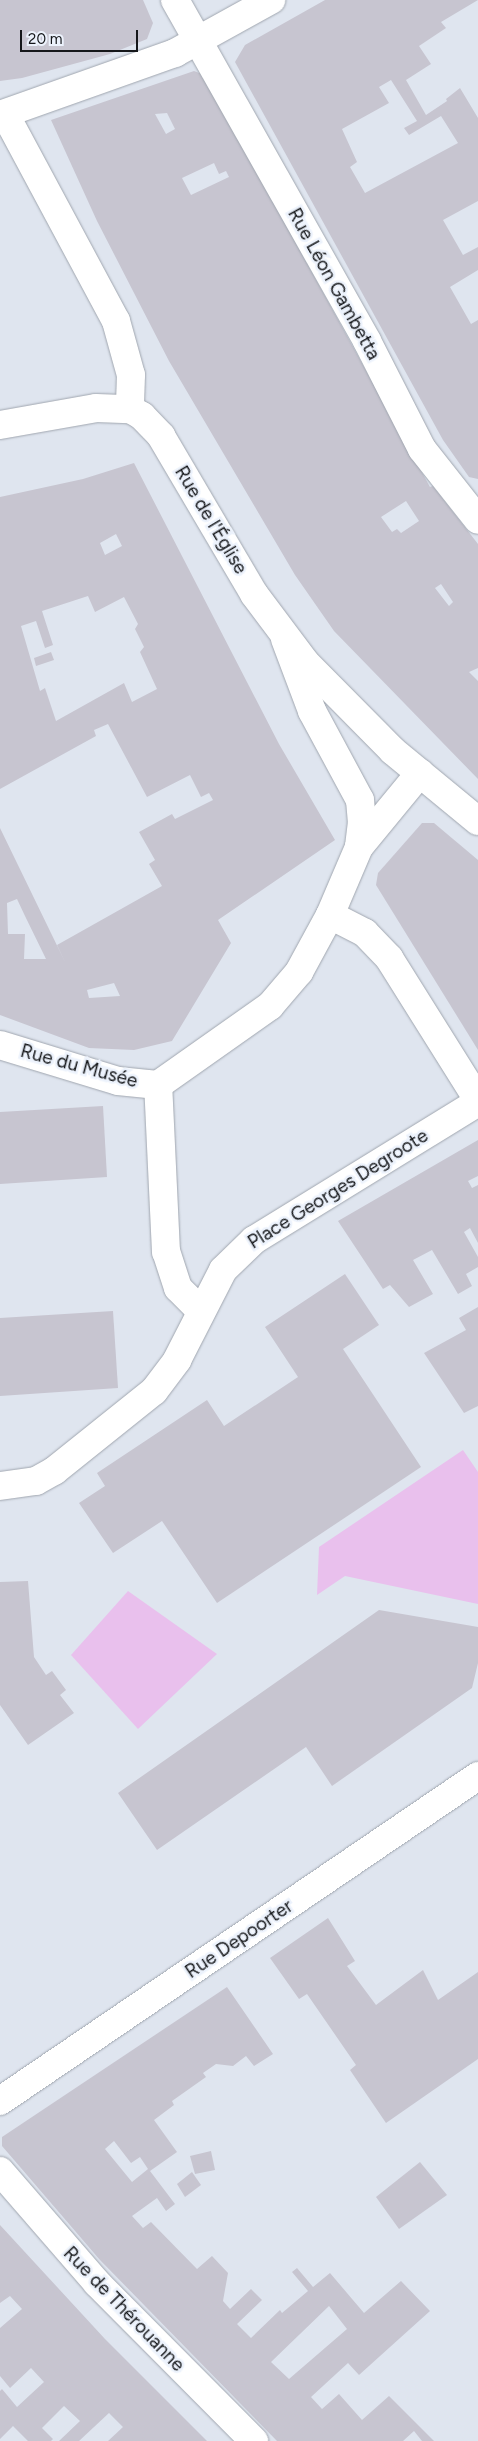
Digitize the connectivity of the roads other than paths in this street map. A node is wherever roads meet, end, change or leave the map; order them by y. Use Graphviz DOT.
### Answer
graph roads {
  1 [pos="175,0"];
  2 [pos="271,0"];
  3 [pos="197,42"];
  4 [pos="2,114"];
  5 [pos="130,409"];
  6 [pos="0,425"];
  7 [pos="476,513"];
  8 [pos="285,637"];
  9 [pos="420,773"];
  10 [pos="478,821"];
  11 [pos="358,847"];
  12 [pos="330,914"];
  13 [pos="0,1045"];
  14 [pos="158,1085"];
  15 [pos="478,1101"];
  16 [pos="200,1310"];
  17 [pos="0,1486"];
  18 [pos="478,1776"];
  19 [pos="0,2101"];
  20 [pos="0,2171"];
  21 [pos="254,2441"];
  1 -- 3 [label="street, Rue Léon Gambetta"];
  2 -- 3 [label="street"];
  3 -- 4 [label="street"];
  3 -- 7 [label="street, Rue Léon Gambetta"];
  4 -- 5 [label="street"];
  5 -- 6 [label="street"];
  5 -- 8 [label="street, Rue de l'Église"];
  8 -- 9 [label="street, Rue de l'Église"];
  8 -- 11 [label="street, Rue de l'Église"];
  9 -- 10 [label="street, Rue de l'Église"];
  9 -- 11 [label="street, Rue de l'Église"];
  11 -- 12 [label="street, Rue de l'Église"];
  12 -- 14 [label="street"];
  12 -- 15 [label="street, Place Georges Degroote"];
  13 -- 14 [label="street, Rue du Musée"];
  14 -- 16 [label="street"];
  15 -- 16 [label="street, Place Georges Degroote"];
  16 -- 17 [label="street, Place Georges Degroote"];
  18 -- 19 [label="street, Rue Depoorter"];
  20 -- 21 [label="street, Rue de Thérouanne"];
}
